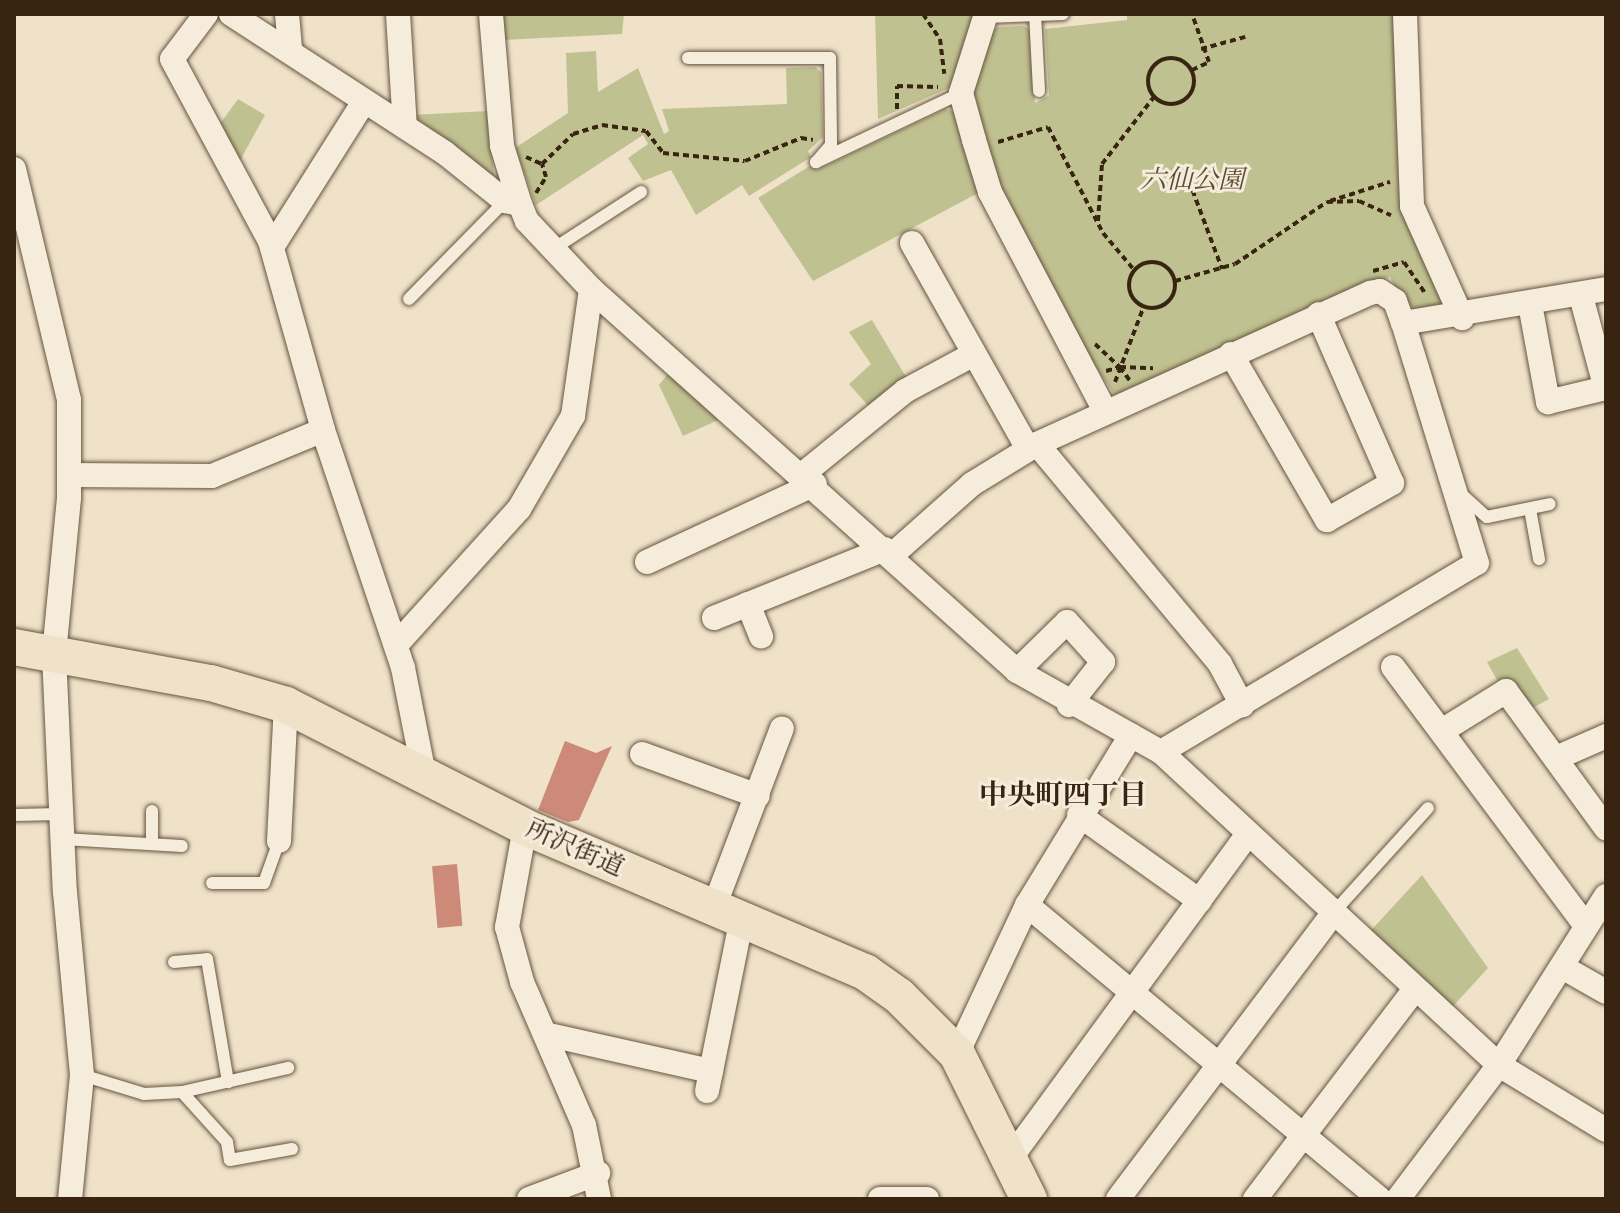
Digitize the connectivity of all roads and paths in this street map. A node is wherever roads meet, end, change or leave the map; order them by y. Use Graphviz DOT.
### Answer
graph roads {
  1 [pos="206,14"];
  2 [pos="231,14"];
  3 [pos="287,14"];
  4 [pos="398,14"];
  5 [pos="491,14"];
  6 [pos="923,14"];
  7 [pos="1035,14"];
  8 [pos="1063,14"];
  9 [pos="1192,14"];
  10 [pos="1405,14"];
  11 [pos="986,15"];
  12 [pos="1245,37"];
  13 [pos="1201,49"];
  14 [pos="290,50"];
  15 [pos="688,58"];
  16 [pos="1192,70"];
  17 [pos="1039,91"];
  18 [pos="949,94"];
  19 [pos="1154,97"];
  20 [pos="363,103"];
  21 [pos="897,123"];
  22 [pos="405,127"];
  23 [pos="831,145"];
  24 [pos="999,153"];
  25 [pos="14,169"];
  26 [pos="1409,178"];
  27 [pos="1189,181"];
  28 [pos="641,192"];
  29 [pos="512,202"];
  30 [pos="1327,202"];
  31 [pos="1402,220"];
  32 [pos="1098,223"];
  33 [pos="23,235"];
  34 [pos="912,243"];
  35 [pos="272,247"];
  36 [pos="553,249"];
  37 [pos="1408,253"];
  38 [pos="1404,262"];
  39 [pos="1222,269"];
  40 [pos="1135,271"];
  41 [pos="1175,281"];
  42 [pos="591,289"];
  43 [pos="1606,289"];
  44 [pos="1581,296"];
  45 [pos="409,299"];
  46 [pos="1530,304"];
  47 [pos="1144,306"];
  48 [pos="1318,314"];
  49 [pos="1462,318"];
  50 [pos="1403,323"];
  51 [pos="1089,339"];
  52 [pos="1231,354"];
  53 [pos="972,355"];
  54 [pos="1120,367"];
  55 [pos="1158,368"];
  56 [pos="1606,388"];
  57 [pos="1105,411"];
  58 [pos="323,430"];
  59 [pos="1033,447"];
  60 [pos="69,475"];
  61 [pos="809,479"];
  62 [pos="1456,490"];
  63 [pos="1550,504"];
  64 [pos="1530,509"];
  65 [pos="889,552"];
  66 [pos="1539,559"];
  67 [pos="647,562"];
  68 [pos="748,604"];
  69 [pos="714,618"];
  70 [pos="761,637"];
  71 [pos="396,645"];
  72 [pos="14,647"];
  73 [pos="54,654"];
  74 [pos="1393,667"];
  75 [pos="1017,671"];
  76 [pos="286,705"];
  77 [pos="1069,705"];
  78 [pos="1242,705"];
  79 [pos="782,728"];
  80 [pos="1445,729"];
  81 [pos="1131,735"];
  82 [pos="1606,736"];
  83 [pos="1161,752"];
  84 [pos="642,754"];
  85 [pos="1556,758"];
  86 [pos="424,774"];
  87 [pos="758,796"];
  88 [pos="1428,808"];
  89 [pos="152,811"];
  90 [pos="62,814"];
  91 [pos="14,815"];
  92 [pos="1079,815"];
  93 [pos="525,827"];
  94 [pos="1606,828"];
  95 [pos="1248,834"];
  96 [pos="63,839"];
  97 [pos="279,841"];
  98 [pos="152,844"];
  99 [pos="182,846"];
  100 [pos="212,883"];
  101 [pos="1606,896"];
  102 [pos="1200,901"];
  103 [pos="1027,905"];
  104 [pos="728,912"];
  105 [pos="1334,912"];
  106 [pos="1586,926"];
  107 [pos="174,962"];
  108 [pos="1564,968"];
  109 [pos="1416,988"];
  110 [pos="1606,992"];
  111 [pos="1134,994"];
  112 [pos="545,1034"];
  113 [pos="957,1054"];
  114 [pos="1220,1065"];
  115 [pos="1499,1065"];
  116 [pos="288,1068"];
  117 [pos="82,1075"];
  118 [pos="228,1082"];
  119 [pos="182,1092"];
  120 [pos="1606,1130"];
  121 [pos="1303,1135"];
  122 [pos="292,1149"];
  123 [pos="1010,1159"];
  124 [pos="598,1173"];
  125 [pos="70,1199"];
  126 [pos="529,1199"];
  127 [pos="599,1199"];
  128 [pos="880,1199"];
  129 [pos="927,1199"];
  130 [pos="1029,1199"];
  131 [pos="1118,1199"];
  132 [pos="1255,1199"];
  133 [pos="1380,1199"];
  134 [pos="1398,1199"];
  1 -- 35 [label="street"];
  2 -- 14 [label="street"];
  3 -- 14 [label="street"];
  4 -- 22 [label="street"];
  5 -- 29 [label="street"];
  6 -- 18 [label="path"];
  7 -- 8 [label="lane"];
  7 -- 11 [label="lane"];
  7 -- 17 [label="lane"];
  9 -- 13 [label="path"];
  10 -- 26 [label="street"];
  11 -- 18 [label="street"];
  12 -- 13 [label="path"];
  13 -- 16 [label="path"];
  14 -- 20 [label="street"];
  15 -- 23 [label="lane"];
  16 -- 19 [label="path"];
  16 -- 19 [label="path"];
  18 -- 21 [label="lane"];
  18 -- 21 [label="path"];
  18 -- 57 [label="street"];
  19 -- 32 [label="path"];
  20 -- 22 [label="street"];
  20 -- 35 [label="street"];
  21 -- 23 [label="lane"];
  22 -- 29 [label="street"];
  23 -- 29 [label="path"];
  24 -- 32 [label="path"];
  25 -- 33 [label="street"];
  26 -- 30 [label="path"];
  26 -- 49 [label="street"];
  27 -- 39 [label="path"];
  28 -- 36 [label="lane"];
  29 -- 36 [label="street"];
  29 -- 45 [label="lane"];
  30 -- 31 [label="path"];
  30 -- 39 [label="path"];
  32 -- 40 [label="path"];
  33 -- 60 [label="street"];
  34 -- 53 [label="street"];
  35 -- 58 [label="street"];
  36 -- 42 [label="street"];
  37 -- 38 [label="path"];
  39 -- 41 [label="path"];
  40 -- 41 [label="path"];
  40 -- 47 [label="path"];
  41 -- 47 [label="path"];
  42 -- 61 [label="street"];
  42 -- 71 [label="street"];
  43 -- 44 [label="street"];
  44 -- 46 [label="street"];
  44 -- 56 [label="street"];
  46 -- 49 [label="street"];
  46 -- 56 [label="street"];
  47 -- 54 [label="path"];
  48 -- 50 [label="street"];
  48 -- 52 [label="street"];
  48 -- 52 [label="street"];
  49 -- 50 [label="street"];
  50 -- 62 [label="street"];
  51 -- 54 [label="path"];
  52 -- 57 [label="street"];
  53 -- 59 [label="street"];
  53 -- 61 [label="street"];
  54 -- 55 [label="path"];
  54 -- 57 [label="path"];
  57 -- 59 [label="street"];
  58 -- 60 [label="street"];
  58 -- 71 [label="street"];
  59 -- 65 [label="street"];
  59 -- 78 [label="street"];
  60 -- 73 [label="street"];
  61 -- 65 [label="street"];
  61 -- 67 [label="street"];
  62 -- 64 [label="lane"];
  62 -- 78 [label="street"];
  63 -- 64 [label="lane"];
  64 -- 66 [label="lane"];
  65 -- 68 [label="street"];
  65 -- 75 [label="street"];
  68 -- 69 [label="street"];
  68 -- 70 [label="street"];
  71 -- 86 [label="street"];
  72 -- 73 [label="main road, 所沢街道"];
  73 -- 76 [label="main road, 所沢街道"];
  73 -- 90 [label="street"];
  74 -- 80 [label="street"];
  75 -- 77 [label="street"];
  75 -- 77 [label="street"];
  76 -- 86 [label="main road, 所沢街道"];
  76 -- 97 [label="street"];
  77 -- 81 [label="street"];
  78 -- 83 [label="street"];
  79 -- 87 [label="street"];
  80 -- 85 [label="street"];
  80 -- 106 [label="street"];
  81 -- 83 [label="street"];
  81 -- 92 [label="street"];
  82 -- 85 [label="street"];
  83 -- 95 [label="street"];
  84 -- 87 [label="street"];
  85 -- 94 [label="street"];
  86 -- 93 [label="main road, 所沢街道"];
  87 -- 104 [label="street"];
  88 -- 105 [label="lane"];
  89 -- 98 [label="lane"];
  90 -- 91 [label="lane"];
  90 -- 96 [label="street"];
  92 -- 102 [label="street"];
  92 -- 103 [label="street"];
  93 -- 104 [label="main road, 所沢街道"];
  93 -- 112 [label="street"];
  95 -- 102 [label="street"];
  95 -- 105 [label="street"];
  96 -- 98 [label="lane"];
  96 -- 117 [label="street"];
  97 -- 100 [label="lane"];
  98 -- 99 [label="lane"];
  101 -- 106 [label="street"];
  102 -- 111 [label="street"];
  103 -- 111 [label="street"];
  103 -- 113 [label="street"];
  104 -- 112 [label="street"];
  104 -- 113 [label="main road, 所沢街道"];
  105 -- 109 [label="street"];
  105 -- 114 [label="street"];
  106 -- 108 [label="street"];
  107 -- 118 [label="lane"];
  108 -- 110 [label="street"];
  108 -- 115 [label="street"];
  109 -- 115 [label="street"];
  109 -- 121 [label="street"];
  111 -- 114 [label="street"];
  111 -- 123 [label="street"];
  112 -- 124 [label="street"];
  113 -- 123 [label="main road, 所沢街道"];
  114 -- 121 [label="street"];
  114 -- 131 [label="street"];
  115 -- 120 [label="street"];
  115 -- 134 [label="street"];
  116 -- 118 [label="lane"];
  117 -- 119 [label="lane"];
  117 -- 125 [label="street"];
  118 -- 119 [label="lane"];
  119 -- 122 [label="lane"];
  121 -- 132 [label="street"];
  121 -- 133 [label="street"];
  123 -- 130 [label="main road, 所沢街道"];
  124 -- 126 [label="street"];
  124 -- 127 [label="street"];
  128 -- 129 [label="street"];
}
